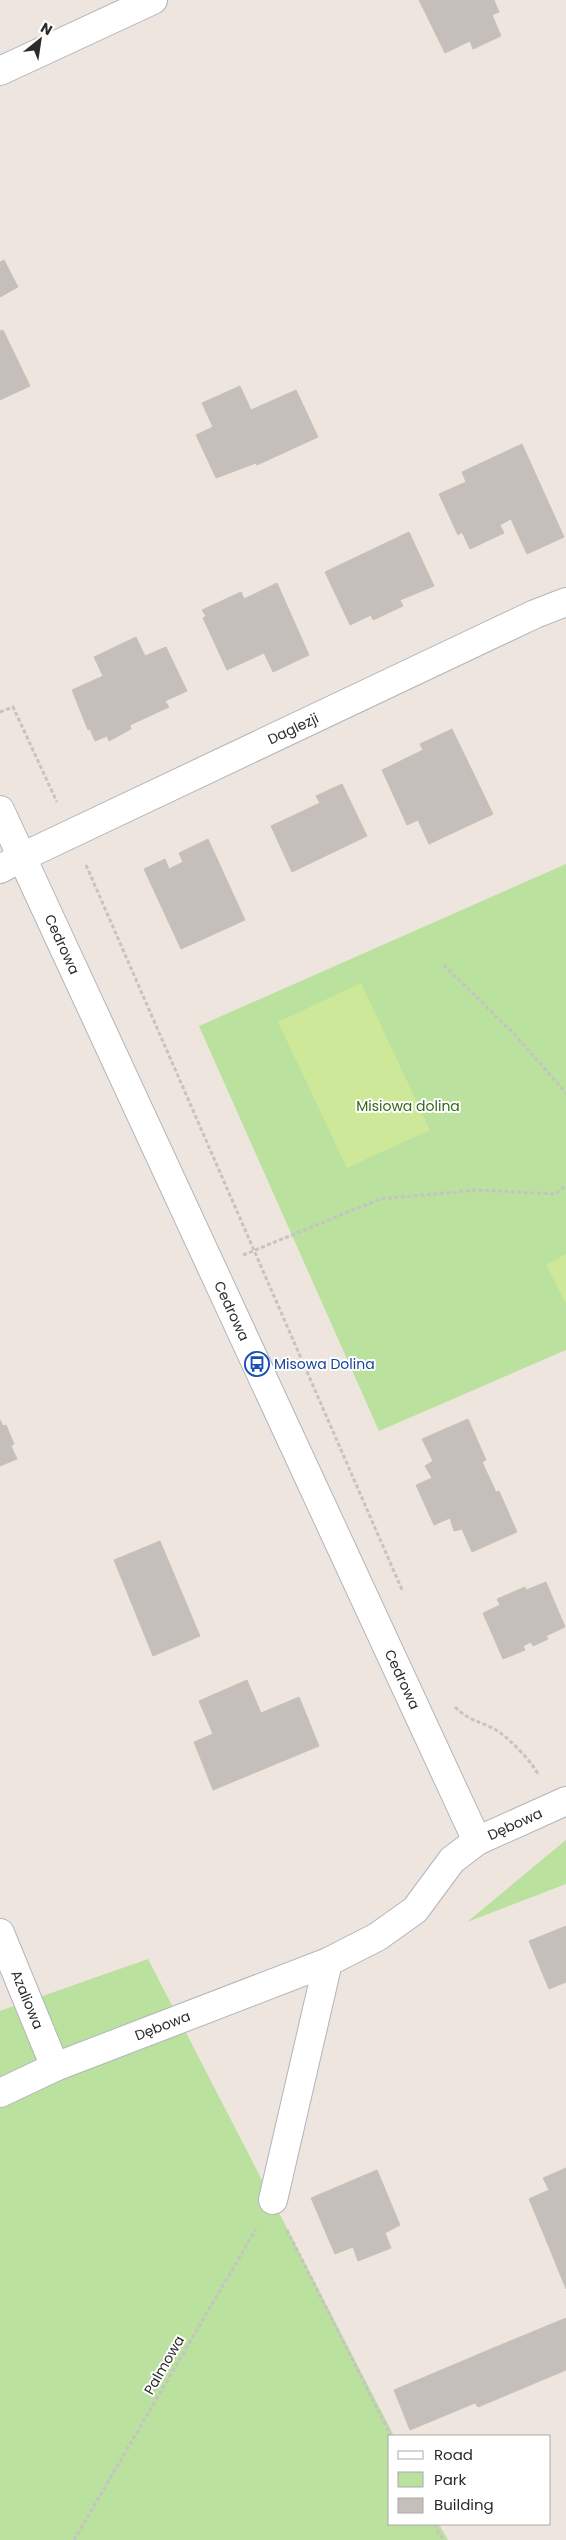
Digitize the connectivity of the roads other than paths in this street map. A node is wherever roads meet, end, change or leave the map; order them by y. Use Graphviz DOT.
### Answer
graph roads {
  1 [pos="139,3"];
  2 [pos="0,71"];
  3 [pos="566,602"];
  4 [pos="0,810"];
  5 [pos="11,863"];
  6 [pos="560,1804"];
  7 [pos="477,1841"];
  8 [pos="0,1933"];
  9 [pos="328,1962"];
  10 [pos="55,2067"];
  11 [pos="0,2093"];
  12 [pos="273,2200"];
  1 -- 2 [label="street"];
  3 -- 5 [label="street, Daglezji"];
  4 -- 5 [label="street, Cedrowa"];
  5 -- 7 [label="street, Cedrowa"];
  6 -- 7 [label="street, Dębowa"];
  7 -- 9 [label="street, Dębowa"];
  8 -- 10 [label="street, Azaliowa"];
  9 -- 10 [label="street, Dębowa"];
  9 -- 12 [label="street"];
  10 -- 11 [label="street, Dębowa"];
}
